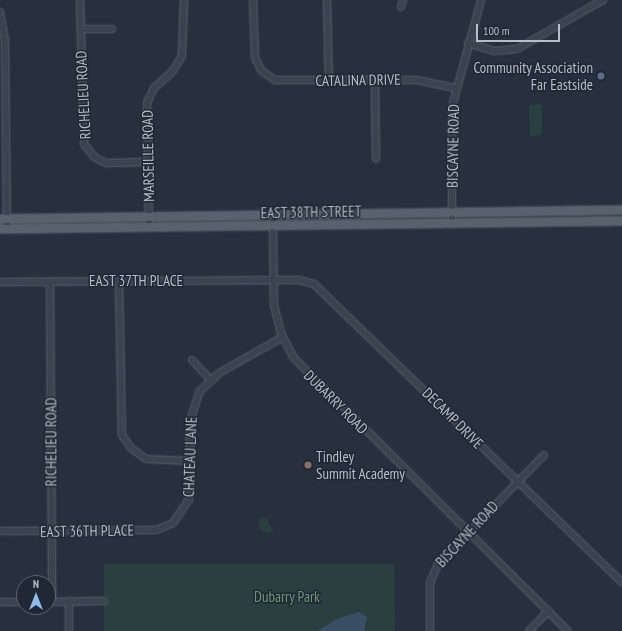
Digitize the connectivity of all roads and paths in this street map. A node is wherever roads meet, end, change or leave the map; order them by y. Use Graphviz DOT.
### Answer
graph roads {
  1 [pos="80,0"];
  2 [pos="184,0"];
  3 [pos="253,0"];
  4 [pos="327,0"];
  5 [pos="403,0"];
  6 [pos="481,0"];
  7 [pos="599,1"];
  8 [pos="400,7"];
  9 [pos="0,12"];
  10 [pos="81,29"];
  11 [pos="112,29"];
  12 [pos="468,43"];
  13 [pos="3,76"];
  14 [pos="375,80"];
  15 [pos="328,81"];
  16 [pos="455,88"];
  17 [pos="376,159"];
  18 [pos="147,162"];
  19 [pos="3,166"];
  20 [pos="622,210"];
  21 [pos="452,213"];
  22 [pos="274,216"];
  23 [pos="149,218"];
  24 [pos="4,219"];
  25 [pos="622,221"];
  26 [pos="452,224"];
  27 [pos="272,226"];
  28 [pos="149,228"];
  29 [pos="4,230"];
  30 [pos="272,280"];
  31 [pos="0,282"];
  32 [pos="50,282"];
  33 [pos="119,282"];
  34 [pos="283,337"];
  35 [pos="192,360"];
  36 [pos="210,379"];
  37 [pos="544,455"];
  38 [pos="190,461"];
  39 [pos="518,481"];
  40 [pos="173,523"];
  41 [pos="51,531"];
  42 [pos="0,532"];
  43 [pos="467,533"];
  44 [pos="50,575"];
  45 [pos="622,582"];
  46 [pos="69,601"];
  47 [pos="104,601"];
  48 [pos="0,602"];
  49 [pos="16,602"];
  50 [pos="56,602"];
  51 [pos="548,611"];
  52 [pos="69,631"];
  53 [pos="430,631"];
  54 [pos="530,631"];
  55 [pos="568,631"];
  1 -- 10 [label="street, RICHELIEU ROAD"];
  2 -- 18 [label="street, MARSEILLE ROAD"];
  3 -- 15 [label="street, CATALINA DRIVE"];
  4 -- 15 [label="street"];
  5 -- 8 [label="street"];
  6 -- 12 [label="street, BISCAYNE ROAD"];
  7 -- 12 [label="street"];
  9 -- 13 [label="street"];
  10 -- 11 [label="street"];
  10 -- 18 [label="street, RICHELIEU ROAD"];
  12 -- 16 [label="street, BISCAYNE ROAD"];
  13 -- 19 [label="street"];
  14 -- 15 [label="street, CATALINA DRIVE"];
  14 -- 16 [label="street, CATALINA DRIVE"];
  14 -- 17 [label="street"];
  16 -- 21 [label="street, BISCAYNE ROAD"];
  18 -- 23 [label="street, MARSEILLE ROAD"];
  19 -- 24 [label="street"];
  20 -- 21 [label="main road, EAST 38TH STREET"];
  21 -- 22 [label="main road, EAST 38TH STREET"];
  21 -- 26 [label="street, BISCAYNE ROAD"];
  22 -- 23 [label="main road, EAST 38TH STREET"];
  22 -- 27 [label="street, DUBARRY ROAD"];
  23 -- 24 [label="main road, EAST 38TH STREET"];
  23 -- 28 [label="street, MARSEILLE ROAD"];
  24 -- 29 [label="street"];
  25 -- 26 [label="main road, EAST 38TH STREET"];
  26 -- 27 [label="main road, EAST 38TH STREET"];
  27 -- 28 [label="main road, EAST 38TH STREET"];
  27 -- 30 [label="street, DUBARRY ROAD"];
  28 -- 29 [label="main road, EAST 38TH STREET"];
  30 -- 33 [label="street, EAST 37TH PLACE"];
  30 -- 34 [label="street, DUBARRY ROAD"];
  30 -- 39 [label="street, DECAMP DRIVE"];
  31 -- 32 [label="street, EAST 37TH PLACE"];
  32 -- 33 [label="street, EAST 37TH PLACE"];
  32 -- 41 [label="street, RICHELIEU ROAD"];
  33 -- 38 [label="street"];
  34 -- 36 [label="street, CHATEAU LANE"];
  34 -- 43 [label="street, DUBARRY ROAD"];
  35 -- 36 [label="street"];
  36 -- 38 [label="street, CHATEAU LANE"];
  37 -- 39 [label="street, BISCAYNE ROAD"];
  38 -- 40 [label="street, CHATEAU LANE"];
  39 -- 43 [label="street, BISCAYNE ROAD"];
  39 -- 45 [label="street, DECAMP DRIVE"];
  40 -- 41 [label="street, EAST 36TH PLACE"];
  41 -- 42 [label="street, EAST 36TH PLACE"];
  41 -- 44 [label="street, RICHELIEU ROAD"];
  43 -- 51 [label="street, DUBARRY ROAD"];
  43 -- 53 [label="street, BISCAYNE ROAD"];
  46 -- 47 [label="street"];
  46 -- 50 [label="street"];
  46 -- 52 [label="street"];
  48 -- 49 [label="street"];
  51 -- 54 [label="street"];
  51 -- 55 [label="street, DUBARRY ROAD"];
}
